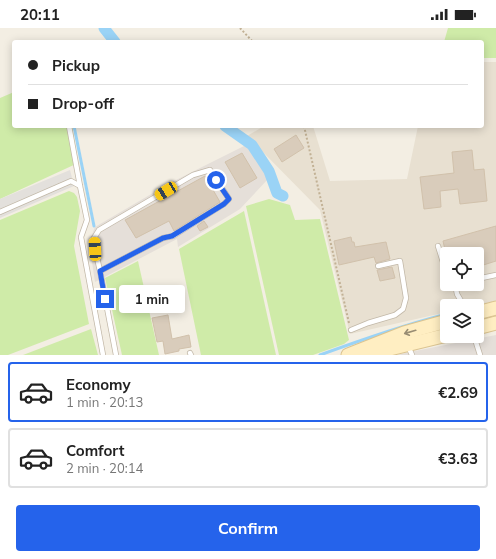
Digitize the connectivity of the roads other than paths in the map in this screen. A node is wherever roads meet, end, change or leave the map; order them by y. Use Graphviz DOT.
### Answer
graph roads {
  1 [pos="69,128"];
  2 [pos="80,186"];
  3 [pos="0,212"];
  4 [pos="438,246"];
  5 [pos="440,252"];
  6 [pos="378,266"];
  7 [pos="100,271"];
  8 [pos="496,275"];
  9 [pos="484,278"];
  10 [pos="496,308"];
  11 [pos="484,311"];
  12 [pos="440,323"];
  13 [pos="496,323"];
  14 [pos="484,326"];
  15 [pos="351,330"];
  16 [pos="440,338"];
  17 [pos="476,343"];
  18 [pos="410,350"];
  19 [pos="103,355"];
  20 [pos="116,355"];
  21 [pos="348,355"];
  22 [pos="365,355"];
  23 [pos="480,355"];
  1 -- 2 [label="lane"];
  2 -- 3 [label="lane"];
  2 -- 19 [label="lane"];
  4 -- 5 [label="lane"];
  6 -- 15 [label="lane"];
  7 -- 7 [label="lane"];
  7 -- 20 [label="lane"];
  8 -- 9 [label="lane"];
  10 -- 11 [label="main road"];
  12 -- 21 [label="main road, one-way"];
  13 -- 14 [label="main road"];
  16 -- 18 [label="main road"];
  17 -- 23 [label="lane"];
  18 -- 22 [label="main road"];
}
